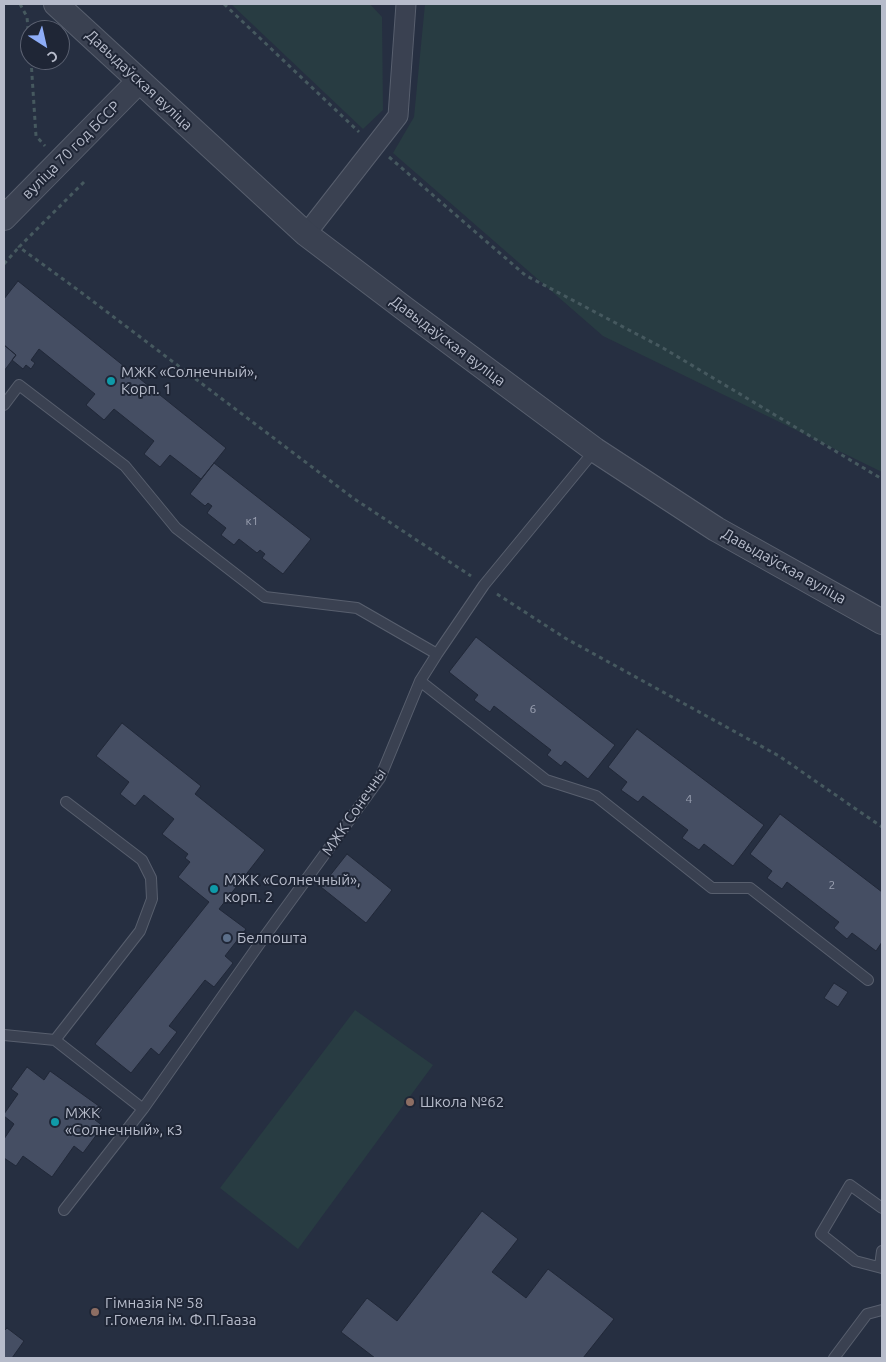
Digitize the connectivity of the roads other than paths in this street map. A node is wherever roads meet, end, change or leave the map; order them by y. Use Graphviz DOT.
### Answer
graph roads {
  1 [pos="56,4"];
  2 [pos="406,4"];
  3 [pos="139,81"];
  4 [pos="4,218"];
  5 [pos="306,234"];
  6 [pos="4,405"];
  7 [pos="595,450"];
  8 [pos="882,622"];
  9 [pos="437,654"];
  10 [pos="420,682"];
  11 [pos="66,802"];
  12 [pos="868,980"];
  13 [pos="4,1035"];
  14 [pos="55,1040"];
  15 [pos="143,1109"];
  16 [pos="882,1208"];
  17 [pos="64,1210"];
  18 [pos="882,1251"];
  19 [pos="881,1267"];
  20 [pos="882,1310"];
  21 [pos="834,1358"];
  1 -- 3 [label="street, Давыдаўская вуліца"];
  2 -- 5 [label="street"];
  3 -- 4 [label="street, вуліца 70 год БССР"];
  3 -- 5 [label="street, Давыдаўская вуліца"];
  5 -- 7 [label="street, Давыдаўская вуліца"];
  6 -- 9 [label="lane"];
  7 -- 8 [label="street, Давыдаўская вуліца"];
  7 -- 9 [label="lane, МЖК Сонечны"];
  9 -- 10 [label="lane, МЖК Сонечны"];
  10 -- 12 [label="lane"];
  10 -- 15 [label="lane, МЖК Сонечны"];
  11 -- 14 [label="lane"];
  13 -- 14 [label="lane"];
  14 -- 15 [label="lane"];
  15 -- 17 [label="lane, МЖК Сонечны"];
  16 -- 19 [label="lane"];
  18 -- 19 [label="lane"];
  20 -- 21 [label="lane"];
}
